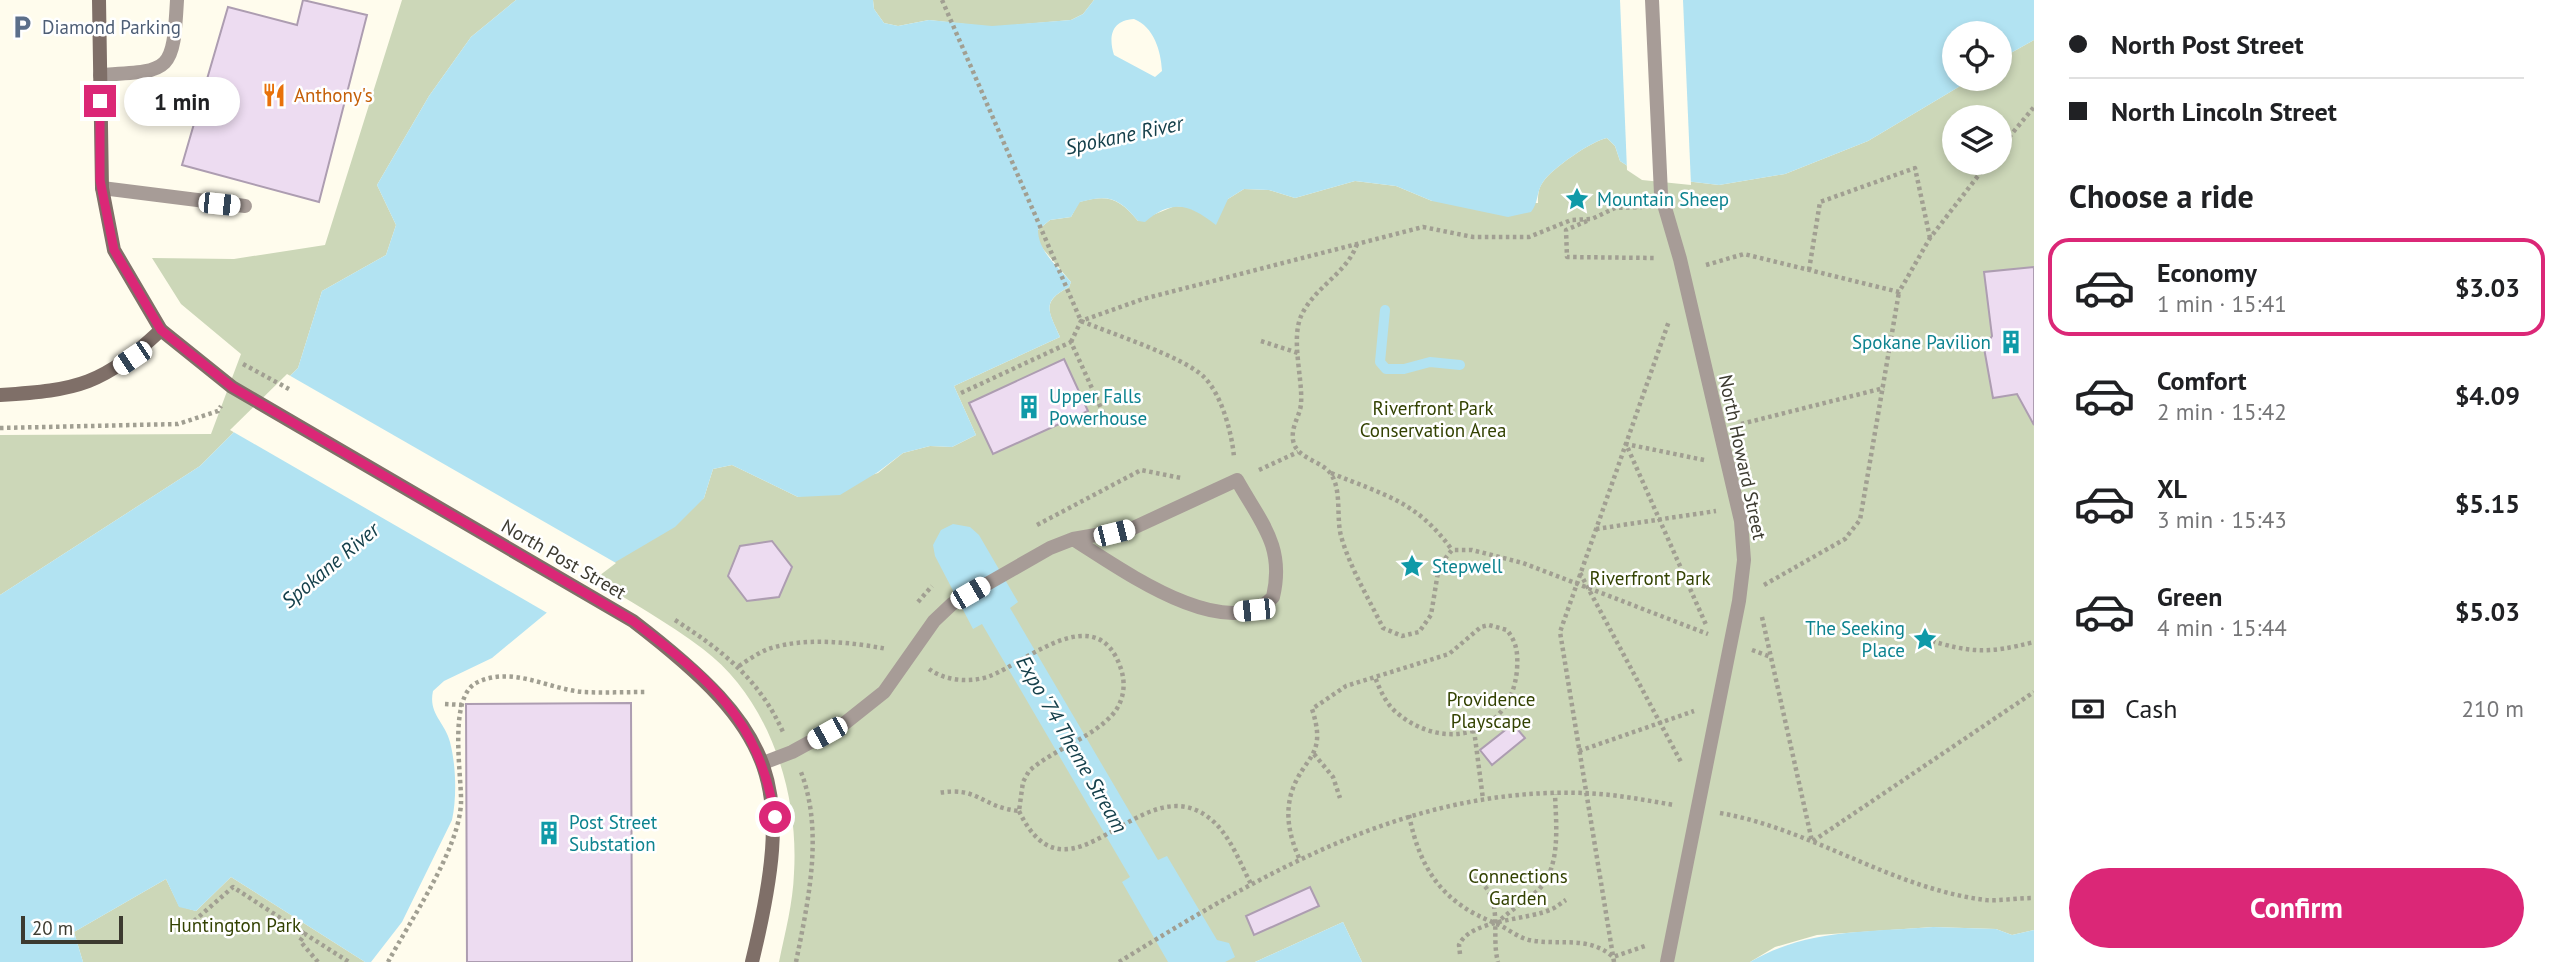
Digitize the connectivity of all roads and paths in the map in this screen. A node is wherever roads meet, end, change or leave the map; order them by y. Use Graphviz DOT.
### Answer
graph roads {
  1 [pos="99,0"];
  2 [pos="177,0"];
  3 [pos="942,0"];
  4 [pos="1652,0"];
  5 [pos="100,75"];
  6 [pos="2034,107"];
  7 [pos="2012,134"];
  8 [pos="1979,175"];
  9 [pos="102,188"];
  10 [pos="1663,204"];
  11 [pos="245,206"];
  12 [pos="1592,219"];
  13 [pos="1930,238"];
  14 [pos="1357,244"];
  15 [pos="1681,259"];
  16 [pos="1809,270"];
  17 [pos="1684,276"];
  18 [pos="1899,292"];
  19 [pos="1081,321"];
  20 [pos="161,330"];
  21 [pos="1261,341"];
  22 [pos="1071,342"];
  23 [pos="1298,354"];
  24 [pos="1884,388"];
  25 [pos="961,393"];
  26 [pos="0,395"];
  27 [pos="218,411"];
  28 [pos="1105,417"];
  29 [pos="0,428"];
  30 [pos="1720,429"];
  31 [pos="1626,444"];
  32 [pos="1298,452"];
  33 [pos="1728,465"];
  34 [pos="1331,473"];
  35 [pos="1230,484"];
  36 [pos="1738,508"];
  37 [pos="1659,520"];
  38 [pos="1596,529"];
  39 [pos="1025,531"];
  40 [pos="1073,539"];
  41 [pos="1452,550"];
  42 [pos="1580,573"];
  43 [pos="935,584"];
  44 [pos="1577,584"];
  45 [pos="1588,589"];
  46 [pos="1756,590"];
  47 [pos="1759,603"];
  48 [pos="917,606"];
  49 [pos="1925,639"];
  50 [pos="1731,642"];
  51 [pos="2034,642"];
  52 [pos="912,654"];
  53 [pos="1771,657"];
  54 [pos="739,666"];
  55 [pos="1375,677"];
  56 [pos="647,692"];
  57 [pos="2034,692"];
  58 [pos="1718,703"];
  59 [pos="445,704"];
  60 [pos="462,705"];
  61 [pos="1660,722"];
  62 [pos="1474,730"];
  63 [pos="1579,751"];
  64 [pos="1314,754"];
  65 [pos="763,763"];
  66 [pos="938,793"];
  67 [pos="1586,793"];
  68 [pos="1555,794"];
  69 [pos="1340,798"];
  70 [pos="1483,799"];
  71 [pos="1699,803"];
  72 [pos="1019,811"];
  73 [pos="1409,815"];
  74 [pos="1812,841"];
  75 [pos="1299,858"];
  76 [pos="1474,878"];
  77 [pos="1251,884"];
  78 [pos="2034,898"];
  79 [pos="1566,900"];
  80 [pos="194,921"];
  81 [pos="1496,924"];
  82 [pos="304,934"];
  83 [pos="1460,954"];
  84 [pos="1613,960"];
  85 [pos="318,962"];
  86 [pos="349,962"];
  87 [pos="388,962"];
  88 [pos="752,962"];
  89 [pos="1119,962"];
  90 [pos="1498,962"];
  91 [pos="1667,962"];
  1 -- 5 [label="street, North Post Street"];
  2 -- 5 [label="street"];
  3 -- 19 [label="path"];
  4 -- 10 [label="street, North Howard Street"];
  5 -- 9 [label="street, North Post Street"];
  6 -- 7 [label="path"];
  8 -- 13 [label="path"];
  9 -- 11 [label="street"];
  9 -- 20 [label="street, North Post Street"];
  10 -- 12 [label="path"];
  10 -- 15 [label="street, North Howard Street"];
  12 -- 14 [label="path"];
  12 -- 15 [label="path"];
  13 -- 16 [label="path"];
  13 -- 18 [label="path"];
  14 -- 19 [label="path"];
  14 -- 23 [label="path"];
  15 -- 17 [label="street, North Howard Street"];
  16 -- 17 [label="path"];
  16 -- 18 [label="path"];
  17 -- 30 [label="street, North Howard Street"];
  17 -- 31 [label="path"];
  18 -- 24 [label="path"];
  19 -- 22 [label="path"];
  19 -- 35 [label="path"];
  20 -- 26 [label="street"];
  20 -- 65 [label="street, North Post Street"];
  21 -- 23 [label="path"];
  22 -- 25 [label="path"];
  22 -- 28 [label="path"];
  23 -- 32 [label="path"];
  24 -- 30 [label="path"];
  24 -- 46 [label="path"];
  27 -- 29 [label="path"];
  30 -- 33 [label="street, North Howard Street"];
  31 -- 33 [label="path"];
  31 -- 37 [label="path"];
  31 -- 38 [label="path"];
  32 -- 34 [label="path"];
  32 -- 35 [label="path"];
  33 -- 36 [label="street, North Howard Street"];
  34 -- 41 [label="path"];
  34 -- 41 [label="path"];
  35 -- 39 [label="path"];
  35 -- 40 [label="street"];
  35 -- 40 [label="street"];
  36 -- 37 [label="path"];
  36 -- 50 [label="street, North Howard Street"];
  37 -- 38 [label="path"];
  37 -- 45 [label="path"];
  38 -- 42 [label="path"];
  40 -- 52 [label="street"];
  41 -- 44 [label="path"];
  42 -- 44 [label="path"];
  42 -- 45 [label="path"];
  43 -- 48 [label="path"];
  44 -- 45 [label="path"];
  44 -- 63 [label="path"];
  45 -- 61 [label="path"];
  47 -- 53 [label="path"];
  49 -- 51 [label="path"];
  50 -- 53 [label="path"];
  50 -- 58 [label="street, North Howard Street"];
  52 -- 54 [label="path"];
  52 -- 65 [label="street"];
  52 -- 72 [label="path"];
  53 -- 74 [label="path"];
  55 -- 62 [label="path"];
  55 -- 62 [label="path"];
  55 -- 64 [label="path"];
  56 -- 60 [label="path"];
  57 -- 74 [label="path"];
  58 -- 61 [label="path"];
  58 -- 71 [label="street, North Howard Street"];
  59 -- 60 [label="path"];
  60 -- 87 [label="path"];
  61 -- 63 [label="path"];
  61 -- 71 [label="path"];
  62 -- 70 [label="path"];
  63 -- 67 [label="path"];
  64 -- 69 [label="path"];
  64 -- 75 [label="path"];
  65 -- 88 [label="street, North Post Street"];
  66 -- 72 [label="path"];
  67 -- 68 [label="path"];
  67 -- 71 [label="path"];
  67 -- 84 [label="path"];
  68 -- 70 [label="path"];
  68 -- 81 [label="path"];
  70 -- 73 [label="path"];
  71 -- 74 [label="path"];
  71 -- 91 [label="street, North Howard Street"];
  72 -- 77 [label="path"];
  73 -- 75 [label="path"];
  73 -- 81 [label="path"];
  74 -- 78 [label="path"];
  75 -- 77 [label="path"];
  76 -- 81 [label="path"];
  77 -- 89 [label="path"];
  79 -- 81 [label="path"];
  80 -- 82 [label="path"];
  81 -- 83 [label="path"];
  81 -- 84 [label="path"];
  81 -- 90 [label="path"];
  82 -- 85 [label="path"];
  82 -- 86 [label="path"];
}
